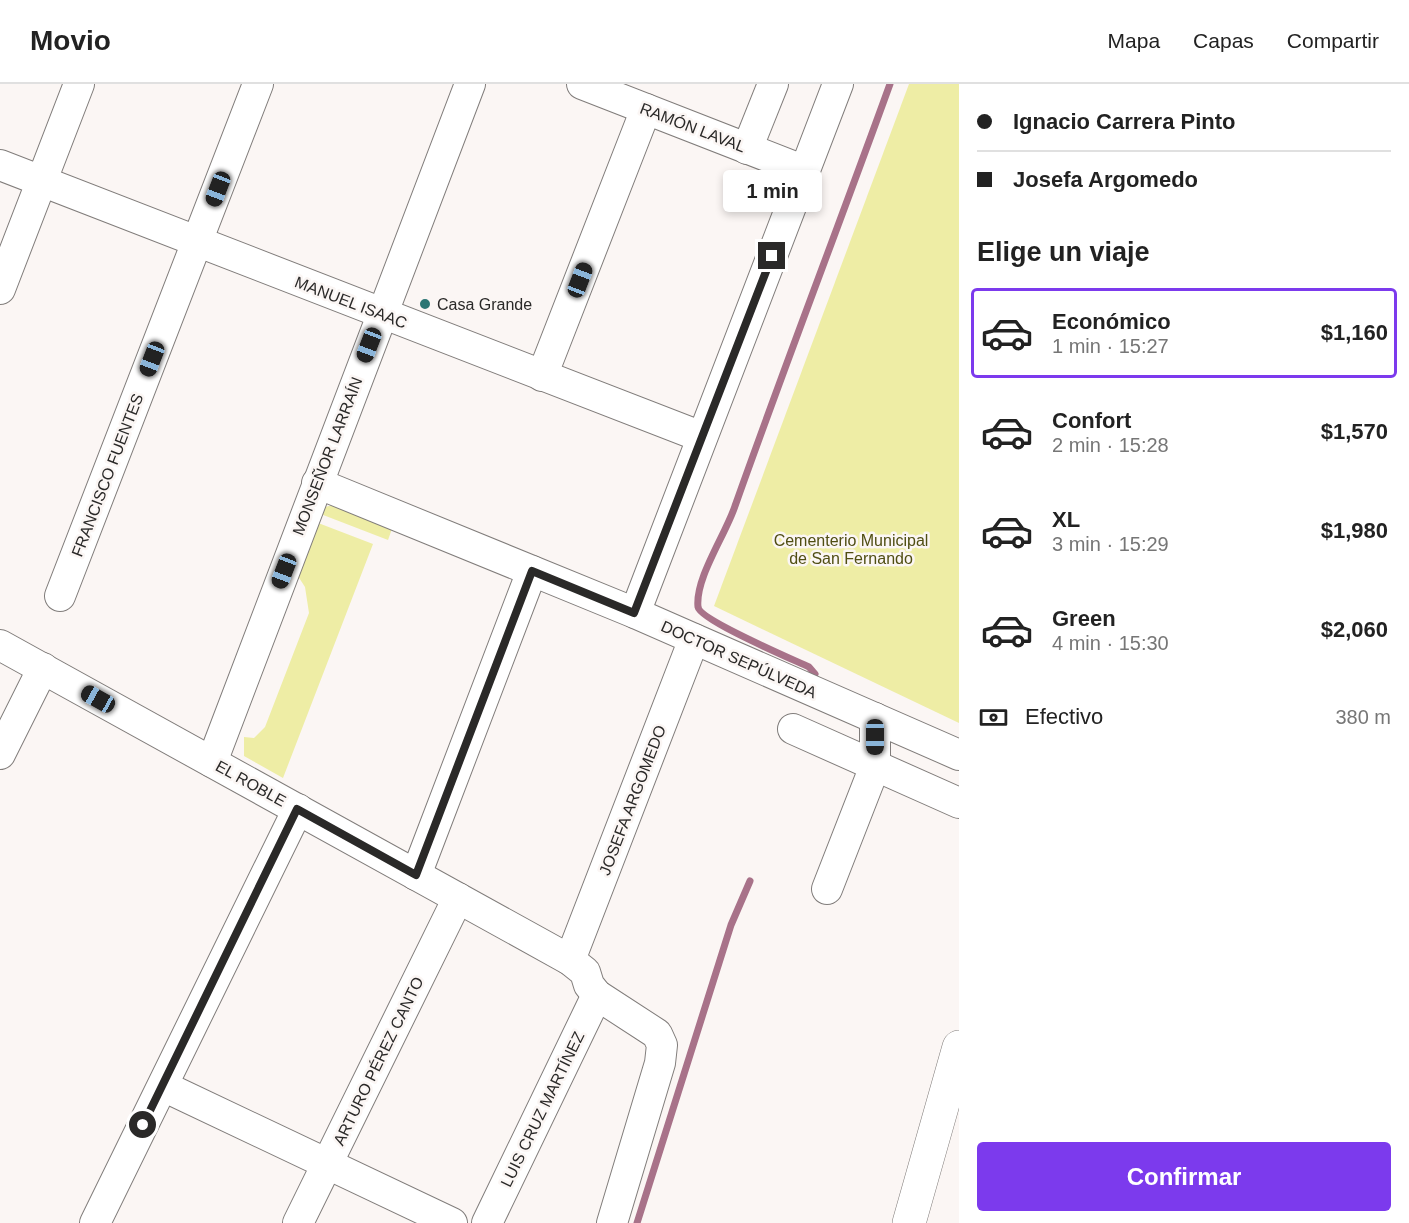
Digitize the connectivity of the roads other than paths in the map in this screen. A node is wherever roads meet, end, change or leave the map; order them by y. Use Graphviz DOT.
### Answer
graph roads {
  1 [pos="79,84"];
  2 [pos="258,84"];
  3 [pos="470,84"];
  4 [pos="582,84"];
  5 [pos="773,84"];
  6 [pos="838,84"];
  7 [pos="646,109"];
  8 [pos="747,148"];
  9 [pos="0,165"];
  10 [pos="805,171"];
  11 [pos="42,181"];
  12 [pos="197,242"];
  13 [pos="0,289"];
  14 [pos="381,315"];
  15 [pos="542,376"];
  16 [pos="702,437"];
  17 [pos="317,483"];
  18 [pos="532,571"];
  19 [pos="60,596"];
  20 [pos="634,613"];
  21 [pos="694,639"];
  22 [pos="0,645"];
  23 [pos="43,668"];
  24 [pos="875,718"];
  25 [pos="793,729"];
  26 [pos="0,754"];
  27 [pos="959,755"];
  28 [pos="212,762"];
  29 [pos="875,766"];
  30 [pos="959,803"];
  31 [pos="297,809"];
  32 [pos="416,875"];
  33 [pos="827,890"];
  34 [pos="458,898"];
  35 [pos="570,960"];
  36 [pos="597,995"];
  37 [pos="959,1047"];
  38 [pos="163,1086"];
  39 [pos="328,1162"];
  40 [pos="95,1223"];
  41 [pos="298,1223"];
  42 [pos="452,1223"];
  43 [pos="487,1223"];
  44 [pos="612,1223"];
  45 [pos="909,1223"];
  1 -- 11 [label="street"];
  2 -- 12 [label="street, FRANCISCO FUENTES"];
  3 -- 14 [label="street, MONSEÑOR LARRAÍN"];
  4 -- 7 [label="street, RAMÓN LAVAL"];
  5 -- 8 [label="street"];
  6 -- 10 [label="street"];
  7 -- 8 [label="street, RAMÓN LAVAL"];
  7 -- 15 [label="street"];
  8 -- 10 [label="street, RAMÓN LAVAL"];
  9 -- 11 [label="street, MANUEL ISAAC"];
  10 -- 16 [label="street"];
  11 -- 12 [label="street, MANUEL ISAAC"];
  11 -- 13 [label="street"];
  12 -- 14 [label="street, MANUEL ISAAC"];
  12 -- 19 [label="street, FRANCISCO FUENTES"];
  14 -- 15 [label="street, MANUEL ISAAC"];
  14 -- 17 [label="street, MONSEÑOR LARRAÍN"];
  15 -- 16 [label="street, MANUEL ISAAC"];
  16 -- 20 [label="street"];
  17 -- 18 [label="street, DOCTOR SEPÚLVEDA"];
  17 -- 28 [label="street, MONSEÑOR LARRAÍN"];
  18 -- 20 [label="street, DOCTOR SEPÚLVEDA"];
  18 -- 32 [label="street"];
  20 -- 21 [label="street, DOCTOR SEPÚLVEDA"];
  21 -- 24 [label="street, DOCTOR SEPÚLVEDA"];
  21 -- 35 [label="street, JOSEFA ARGOMEDO"];
  22 -- 23 [label="street, EL ROBLE"];
  23 -- 26 [label="street"];
  23 -- 28 [label="street, EL ROBLE"];
  24 -- 27 [label="street, DOCTOR SEPÚLVEDA"];
  24 -- 29 [label="street"];
  25 -- 29 [label="street"];
  28 -- 31 [label="street, EL ROBLE"];
  29 -- 30 [label="street"];
  29 -- 33 [label="street"];
  31 -- 32 [label="street, EL ROBLE"];
  31 -- 38 [label="street"];
  32 -- 34 [label="street, EL ROBLE"];
  34 -- 35 [label="street, EL ROBLE"];
  34 -- 39 [label="street, ARTURO PÉREZ CANTO"];
  35 -- 36 [label="street, EL ROBLE"];
  36 -- 43 [label="street, LUIS CRUZ MARTÍNEZ"];
  36 -- 44 [label="street, EL ROBLE"];
  37 -- 45 [label="main road"];
  38 -- 39 [label="street"];
  38 -- 40 [label="street"];
  39 -- 41 [label="street, ARTURO PÉREZ CANTO"];
  39 -- 42 [label="street"];
}
